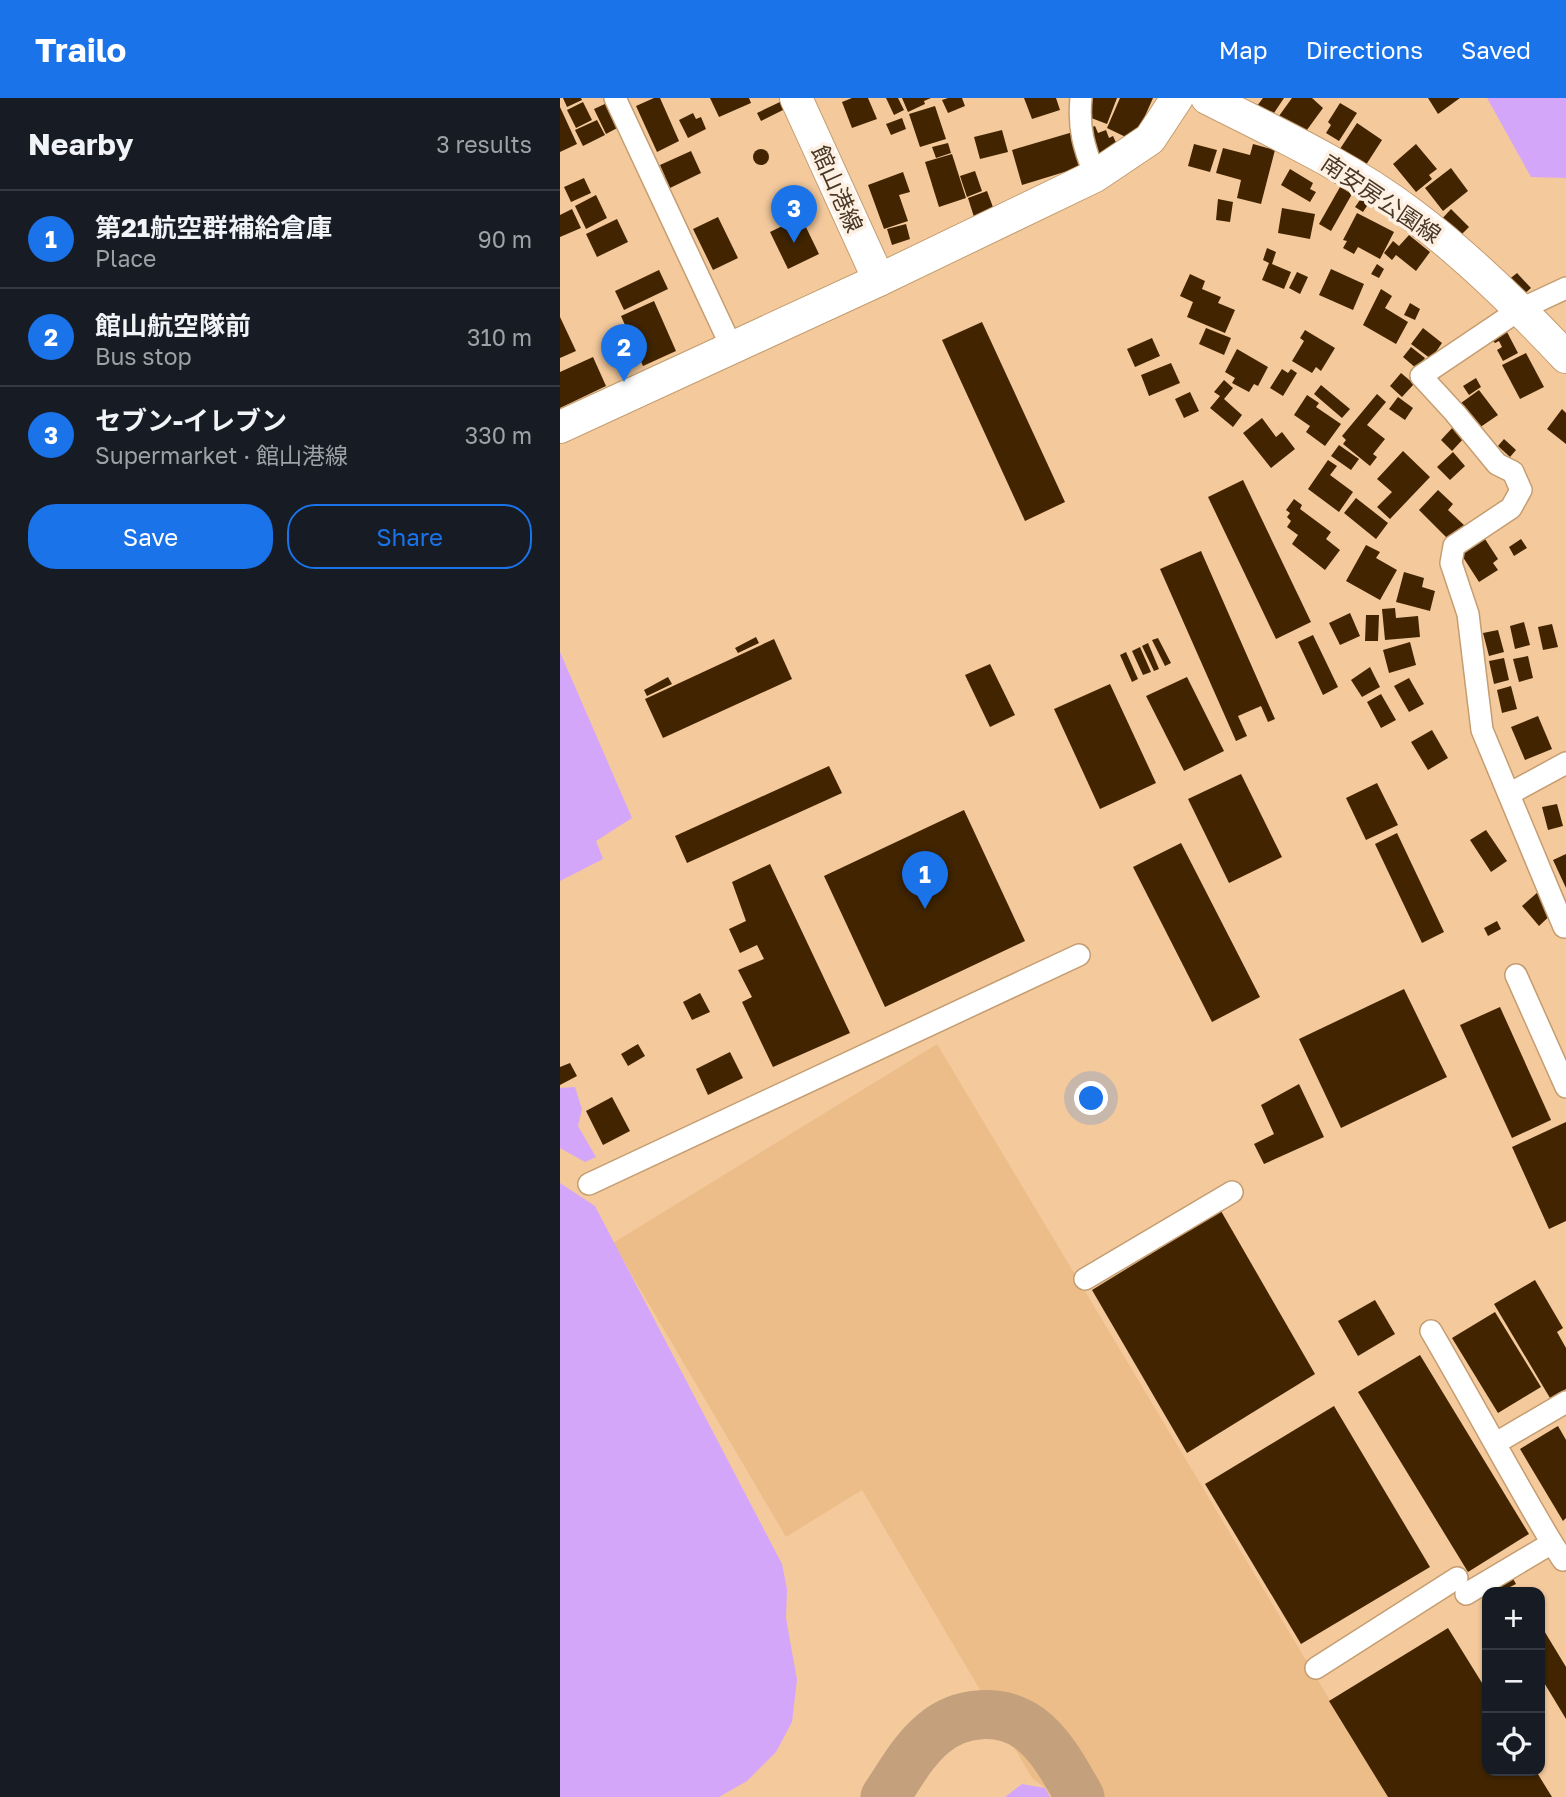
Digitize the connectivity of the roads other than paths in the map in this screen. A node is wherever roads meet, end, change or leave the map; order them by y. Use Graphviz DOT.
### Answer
graph roads {
  1 [pos="615,98"];
  2 [pos="796,98"];
  3 [pos="1081,98"];
  4 [pos="1177,98"];
  5 [pos="1207,98"];
  6 [pos="1095,176"];
  7 [pos="879,280"];
  8 [pos="1566,288"];
  9 [pos="1519,310"];
  10 [pos="732,348"];
  11 [pos="1566,357"];
  12 [pos="560,427"];
  13 [pos="1566,763"];
  14 [pos="1509,794"];
  15 [pos="1564,928"];
  16 [pos="1079,955"];
  17 [pos="1516,975"];
  18 [pos="1566,1087"];
  19 [pos="589,1184"];
  20 [pos="1233,1192"];
  21 [pos="1085,1279"];
  22 [pos="1431,1331"];
  23 [pos="1566,1402"];
  24 [pos="1496,1443"];
  25 [pos="1559,1550"];
  26 [pos="1316,1668"];
  1 -- 10 [label="street"];
  2 -- 7 [label="street, 館山港線"];
  3 -- 6 [label="street"];
  4 -- 6 [label="street"];
  5 -- 9 [label="street, 南安房公園線"];
  6 -- 7 [label="street"];
  7 -- 10 [label="street"];
  8 -- 9 [label="street"];
  9 -- 11 [label="street, 南安房公園線"];
  9 -- 14 [label="street"];
  10 -- 12 [label="street"];
  13 -- 14 [label="street"];
  14 -- 15 [label="street"];
  16 -- 19 [label="street"];
  17 -- 18 [label="street"];
  20 -- 21 [label="street"];
  22 -- 24 [label="street"];
  23 -- 24 [label="street"];
  24 -- 25 [label="street"];
  25 -- 26 [label="street"];
}
